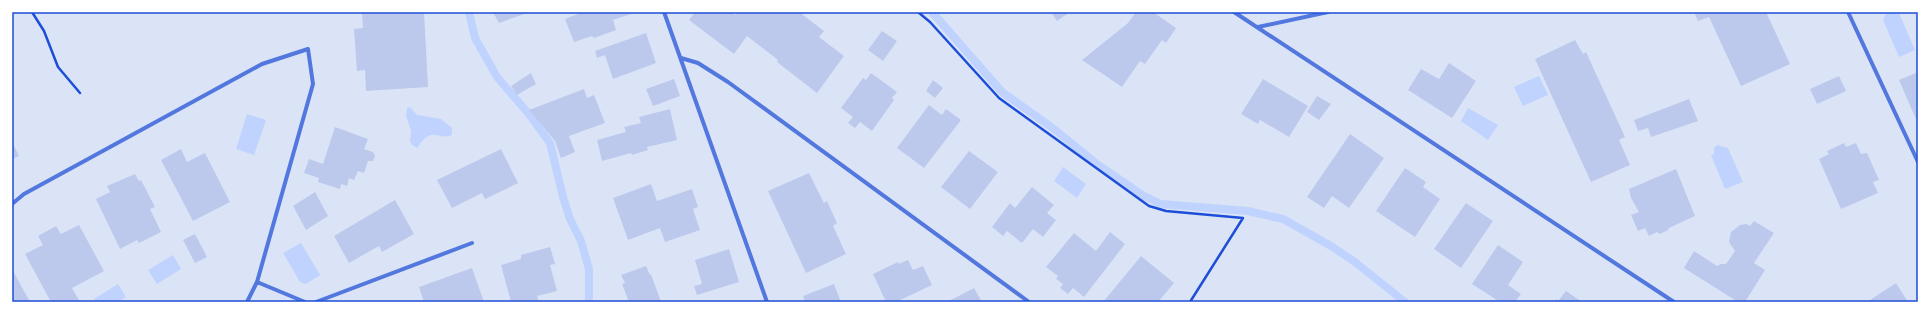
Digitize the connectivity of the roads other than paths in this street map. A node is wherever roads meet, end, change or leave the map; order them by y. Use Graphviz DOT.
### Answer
graph roads {
  1 [pos="664,12"];
  2 [pos="1234,12"];
  3 [pos="1328,12"];
  4 [pos="1848,12"];
  5 [pos="1258,27"];
  6 [pos="681,58"];
  7 [pos="1918,162"];
  8 [pos="12,204"];
  9 [pos="472,243"];
  10 [pos="257,282"];
  11 [pos="247,302"];
  12 [pos="305,302"];
  13 [pos="316,302"];
  14 [pos="767,302"];
  15 [pos="1029,302"];
  16 [pos="1674,302"];
  1 -- 6 [label="street"];
  2 -- 5 [label="street"];
  3 -- 5 [label="street"];
  4 -- 7 [label="street"];
  5 -- 16 [label="street"];
  6 -- 14 [label="street"];
  6 -- 15 [label="street"];
  8 -- 10 [label="street"];
  9 -- 13 [label="street"];
  10 -- 11 [label="street"];
  10 -- 12 [label="street"];
}
